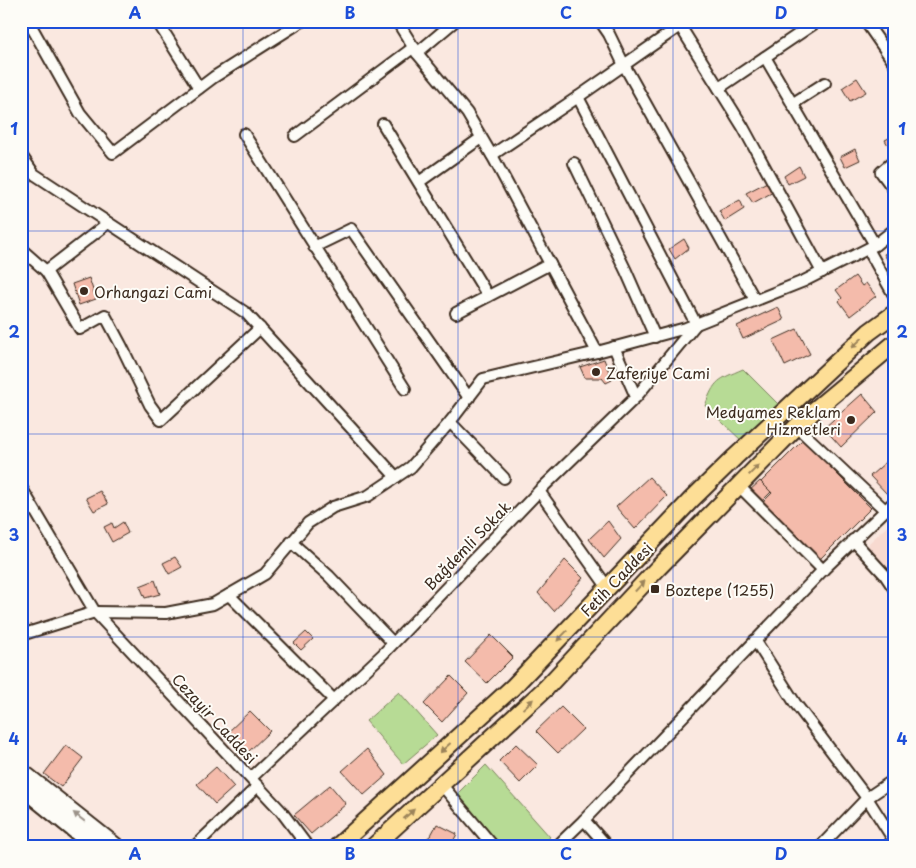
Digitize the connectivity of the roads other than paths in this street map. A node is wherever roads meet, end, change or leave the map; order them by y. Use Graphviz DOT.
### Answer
graph roads {
  1 [pos="25,21"];
  2 [pos="157,21"];
  3 [pos="302,21"];
  4 [pos="397,21"];
  5 [pos="455,21"];
  6 [pos="600,21"];
  7 [pos="818,21"];
  8 [pos="865,21"];
  9 [pos="681,23"];
  10 [pos="415,50"];
  11 [pos="765,57"];
  12 [pos="895,64"];
  13 [pos="624,65"];
  14 [pos="825,83"];
  15 [pos="199,88"];
  16 [pos="719,88"];
  17 [pos="578,97"];
  18 [pos="792,104"];
  19 [pos="383,124"];
  20 [pos="244,134"];
  21 [pos="295,136"];
  22 [pos="481,138"];
  23 [pos="21,155"];
  24 [pos="492,155"];
  25 [pos="895,160"];
  26 [pos="574,163"];
  27 [pos="419,182"];
  28 [pos="895,191"];
  29 [pos="108,223"];
  30 [pos="895,229"];
  31 [pos="314,247"];
  32 [pos="871,247"];
  33 [pos="21,249"];
  34 [pos="550,264"];
  35 [pos="46,271"];
  36 [pos="822,272"];
  37 [pos="488,296"];
  38 [pos="895,297"];
  39 [pos="755,300"];
  40 [pos="456,312"];
  41 [pos="895,313"];
  42 [pos="696,324"];
  43 [pos="260,328"];
  44 [pos="655,337"];
  45 [pos="895,343"];
  46 [pos="614,347"];
  47 [pos="597,352"];
  48 [pos="405,389"];
  49 [pos="636,397"];
  50 [pos="469,398"];
  51 [pos="450,422"];
  52 [pos="797,427"];
  53 [pos="396,477"];
  54 [pos="504,478"];
  55 [pos="738,485"];
  56 [pos="21,487"];
  57 [pos="539,490"];
  58 [pos="895,501"];
  59 [pos="885,510"];
  60 [pos="852,540"];
  61 [pos="291,542"];
  62 [pos="823,570"];
  63 [pos="608,588"];
  64 [pos="895,590"];
  65 [pos="229,595"];
  66 [pos="95,612"];
  67 [pos="21,634"];
  68 [pos="755,640"];
  69 [pos="393,643"];
  70 [pos="334,700"];
  71 [pos="21,771"];
  72 [pos="895,779"];
  73 [pos="254,782"];
  74 [pos="442,784"];
  75 [pos="21,787"];
  76 [pos="867,798"];
  77 [pos="584,820"];
  78 [pos="895,842"];
  79 [pos="489,845"];
  80 [pos="95,847"];
  81 [pos="118,847"];
  82 [pos="194,847"];
  83 [pos="308,847"];
  84 [pos="337,847"];
  85 [pos="373,847"];
  86 [pos="556,847"];
  87 [pos="608,847"];
  88 [pos="820,847"];
  1 -- 15 [label="street"];
  2 -- 15 [label="street"];
  3 -- 15 [label="street"];
  4 -- 10 [label="street"];
  5 -- 10 [label="street"];
  6 -- 13 [label="street"];
  7 -- 11 [label="street"];
  8 -- 12 [label="street"];
  9 -- 13 [label="street"];
  9 -- 16 [label="street"];
  10 -- 21 [label="street"];
  10 -- 22 [label="street"];
  11 -- 16 [label="street"];
  11 -- 18 [label="street"];
  13 -- 17 [label="street"];
  13 -- 39 [label="street"];
  14 -- 18 [label="street"];
  16 -- 36 [label="street"];
  17 -- 24 [label="street"];
  17 -- 42 [label="street"];
  18 -- 32 [label="street"];
  19 -- 27 [label="street"];
  20 -- 31 [label="street"];
  22 -- 24 [label="street"];
  22 -- 27 [label="street"];
  23 -- 29 [label="street"];
  24 -- 34 [label="street"];
  25 -- 28 [label="street"];
  26 -- 44 [label="street"];
  27 -- 37 [label="street"];
  29 -- 35 [label="street"];
  29 -- 43 [label="street"];
  30 -- 32 [label="street"];
  31 -- 48 [label="street"];
  31 -- 50 [label="street"];
  32 -- 36 [label="street"];
  32 -- 38 [label="street"];
  33 -- 35 [label="street"];
  34 -- 37 [label="street"];
  34 -- 47 [label="street"];
  35 -- 43 [label="street"];
  36 -- 39 [label="street"];
  37 -- 40 [label="street"];
  39 -- 42 [label="street"];
  41 -- 63 [label="main road, Fetih Caddesi, one-way"];
  42 -- 44 [label="street"];
  42 -- 49 [label="street, Bağdemli Sokak"];
  43 -- 53 [label="street"];
  44 -- 46 [label="street"];
  45 -- 52 [label="main road, Fetih Caddesi"];
  46 -- 47 [label="street"];
  46 -- 49 [label="street"];
  47 -- 50 [label="street"];
  49 -- 57 [label="street, Bağdemli Sokak"];
  50 -- 51 [label="street"];
  51 -- 53 [label="street"];
  51 -- 54 [label="street"];
  55 -- 52 [label="main road, Fetih Caddesi, one-way"];
  52 -- 59 [label="street"];
  53 -- 61 [label="street"];
  55 -- 62 [label="street"];
  74 -- 55 [label="main road, Fetih Caddesi, one-way"];
  56 -- 66 [label="street, Cezayir Caddesi"];
  57 -- 63 [label="street"];
  57 -- 69 [label="street, Bağdemli Sokak"];
  58 -- 59 [label="street"];
  59 -- 60 [label="street"];
  60 -- 62 [label="street"];
  60 -- 64 [label="street"];
  61 -- 65 [label="street"];
  61 -- 69 [label="street"];
  62 -- 68 [label="street"];
  63 -- 84 [label="main road, Fetih Caddesi, one-way"];
  65 -- 66 [label="street"];
  65 -- 70 [label="street"];
  66 -- 67 [label="street"];
  66 -- 73 [label="street, Cezayir Caddesi"];
  68 -- 76 [label="street"];
  68 -- 77 [label="street"];
  69 -- 70 [label="street, Bağdemli Sokak"];
  70 -- 73 [label="street, Bağdemli Sokak"];
  81 -- 71 [label="main road, one-way"];
  72 -- 76 [label="street"];
  73 -- 82 [label="street, Bağdemli Sokak"];
  73 -- 83 [label="street, Cezayir Caddesi"];
  74 -- 79 [label="street"];
  85 -- 74 [label="main road, Fetih Caddesi, one-way"];
  75 -- 80 [label="main road"];
  76 -- 78 [label="street"];
  76 -- 88 [label="street"];
  77 -- 86 [label="street"];
  77 -- 87 [label="street"];
}
